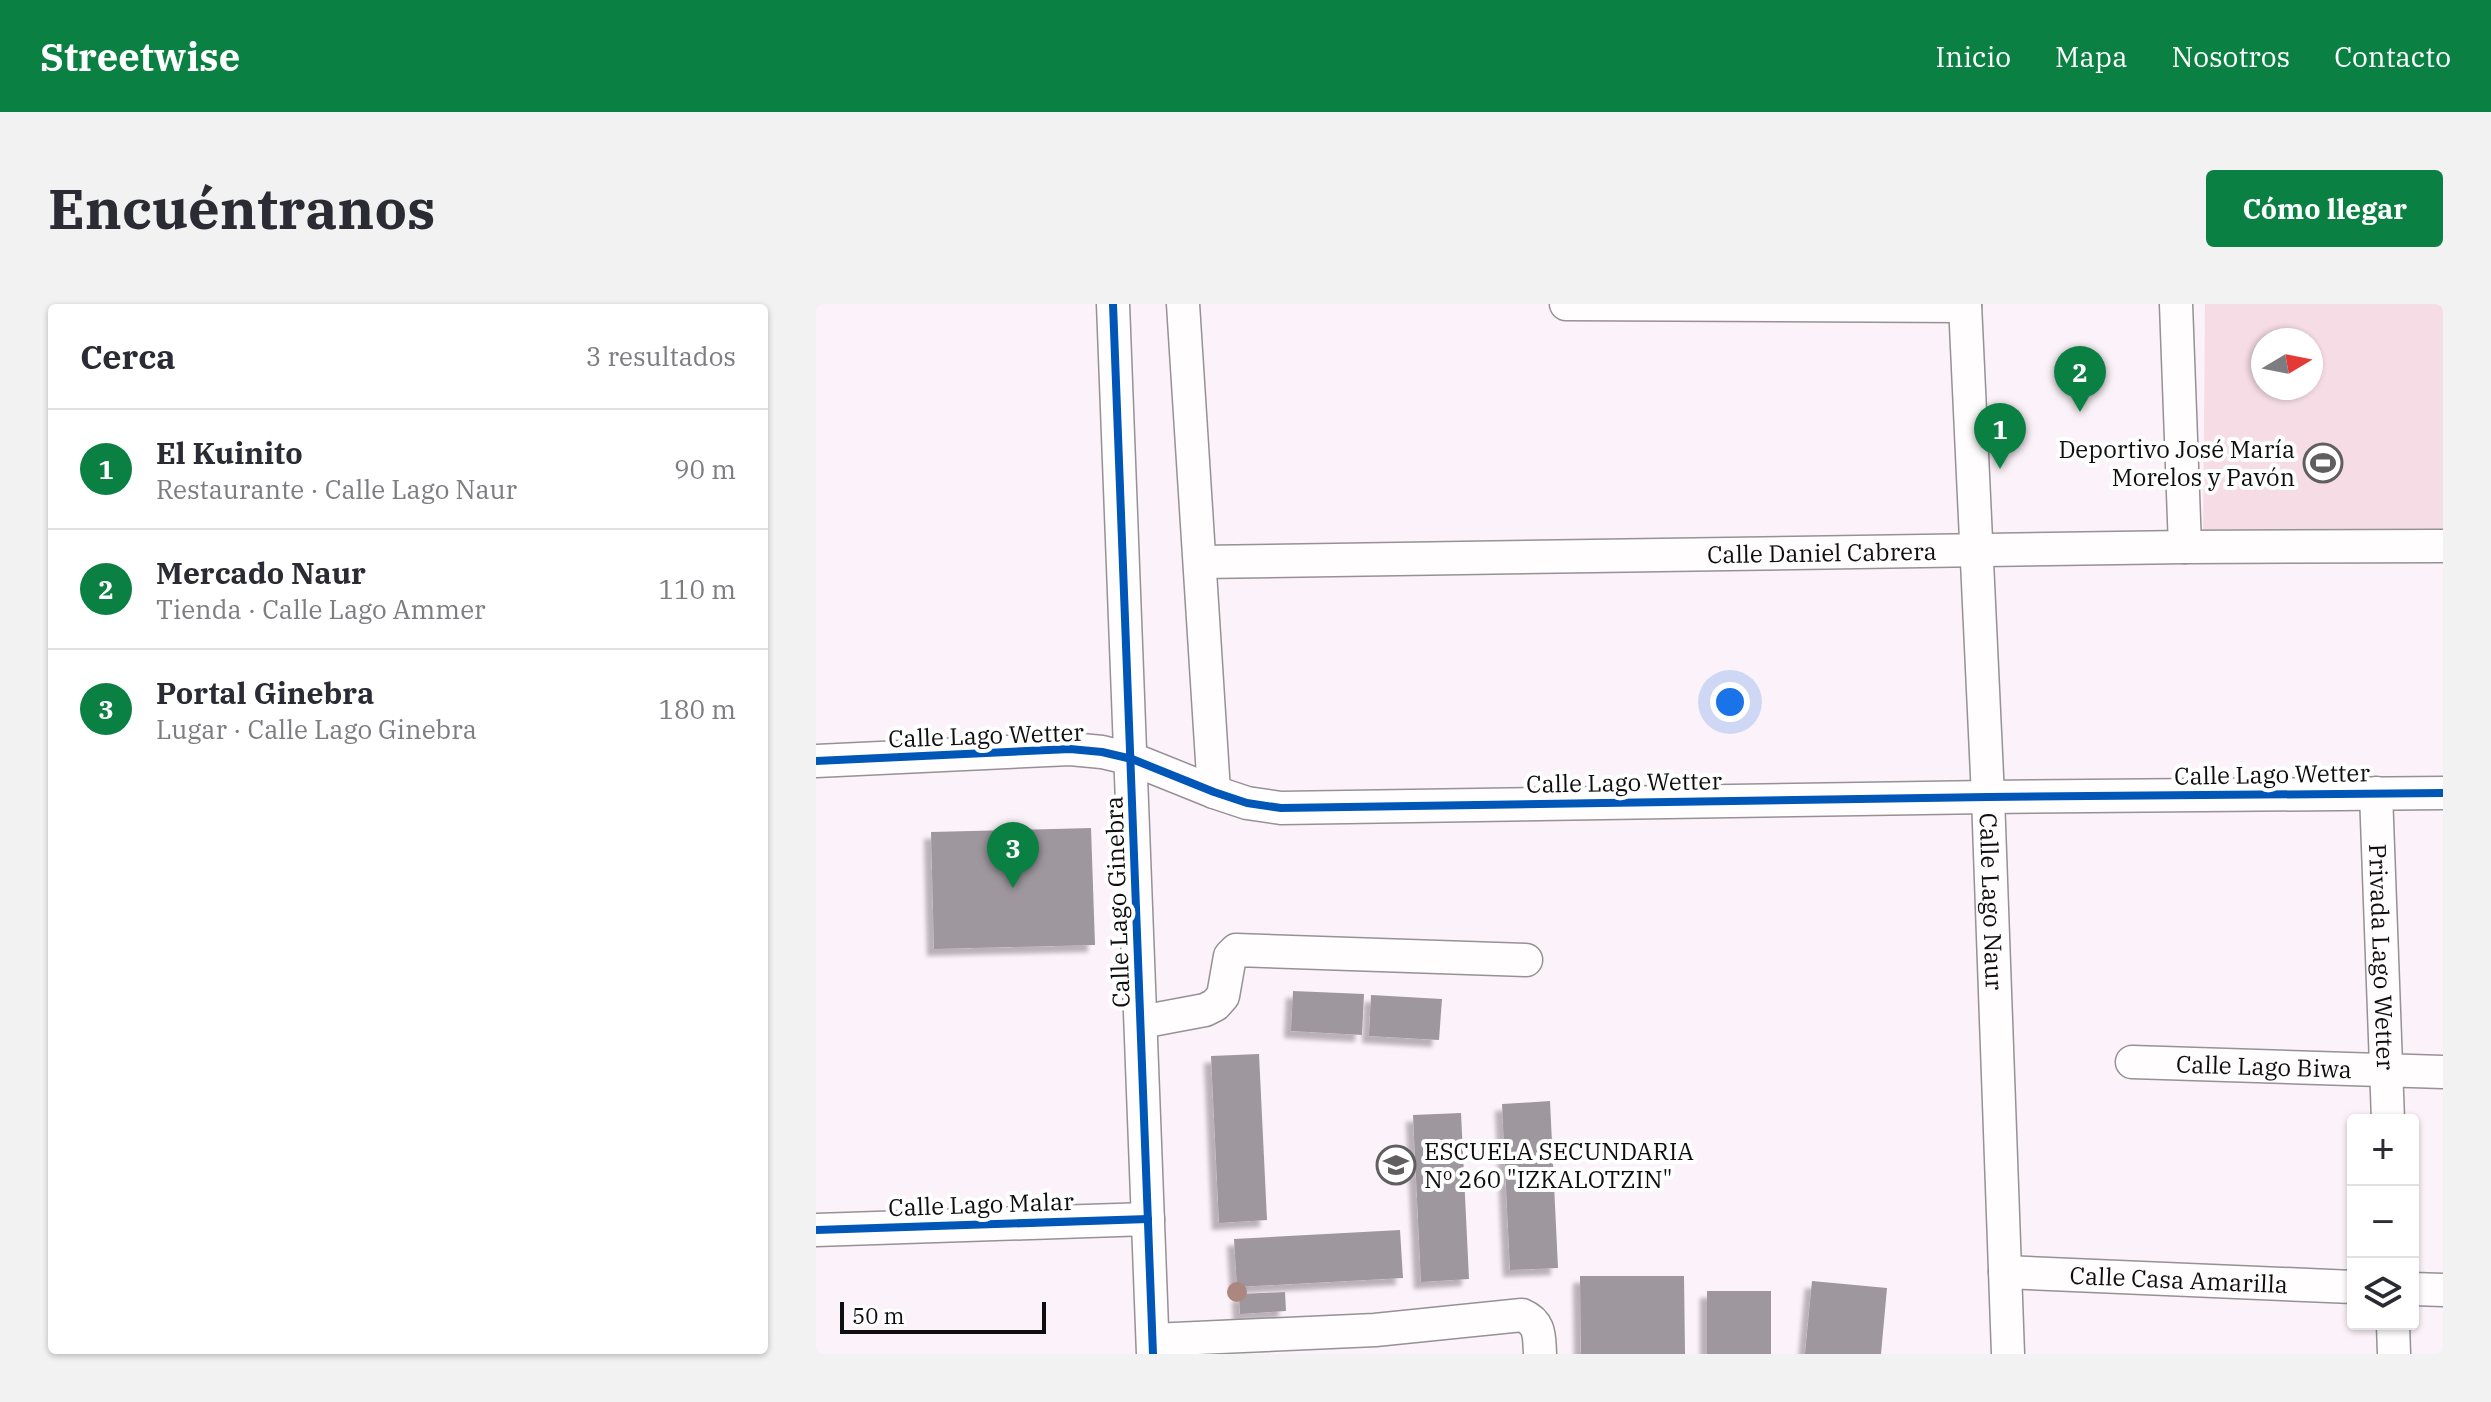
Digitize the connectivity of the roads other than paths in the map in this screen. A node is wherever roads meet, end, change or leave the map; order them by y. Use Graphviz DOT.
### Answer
graph roads {
  1 [pos="1113,304"];
  2 [pos="1183,304"];
  3 [pos="1566,304"];
  4 [pos="2176,304"];
  5 [pos="1965,305"];
  6 [pos="2443,546"];
  7 [pos="2185,547"];
  8 [pos="1977,551"];
  9 [pos="1200,562"];
  10 [pos="1132,759"];
  11 [pos="816,761"];
  12 [pos="1214,792"];
  13 [pos="2376,793"];
  14 [pos="2443,793"];
  15 [pos="1988,797"];
  16 [pos="1526,960"];
  17 [pos="1141,1022"];
  18 [pos="2132,1062"];
  19 [pos="2386,1071"];
  20 [pos="2443,1072"];
  21 [pos="2388,1114"];
  22 [pos="1148,1219"];
  23 [pos="816,1230"];
  24 [pos="2005,1272"];
  25 [pos="2347,1287"];
  26 [pos="2419,1289"];
  27 [pos="2443,1290"];
  28 [pos="2393,1330"];
  29 [pos="1376,1342"];
  30 [pos="1153,1347"];
  31 [pos="1540,1354"];
  32 [pos="2008,1354"];
  33 [pos="2394,1354"];
  1 -- 10 [label="street, Calle Lago Ginebra"];
  2 -- 9 [label="street"];
  3 -- 5 [label="street"];
  4 -- 7 [label="street"];
  5 -- 8 [label="street, Calle Lago Naur"];
  6 -- 7 [label="street, Calle Daniel Cabrera"];
  7 -- 8 [label="street, Calle Daniel Cabrera"];
  8 -- 9 [label="street, Calle Daniel Cabrera"];
  8 -- 15 [label="street, Calle Lago Naur"];
  9 -- 12 [label="street"];
  10 -- 11 [label="street, Calle Lago Wetter"];
  10 -- 12 [label="street, Calle Lago Wetter"];
  10 -- 17 [label="street, Calle Lago Ginebra"];
  12 -- 15 [label="street, Calle Lago Wetter"];
  13 -- 14 [label="street, Calle Lago Wetter"];
  13 -- 15 [label="street, Calle Lago Wetter"];
  13 -- 19 [label="street, Privada Lago Wetter"];
  15 -- 24 [label="street, Calle Lago Naur"];
  16 -- 17 [label="street"];
  17 -- 22 [label="street, Calle Lago Ginebra"];
  18 -- 19 [label="street, Calle Lago Biwa"];
  19 -- 20 [label="street, Calle Lago Biwa"];
  19 -- 21 [label="street, Privada Lago Wetter"];
  22 -- 23 [label="street, Calle Lago Malar"];
  22 -- 30 [label="street, Calle Lago Ginebra"];
  24 -- 25 [label="street, Calle Casa Amarilla"];
  24 -- 32 [label="street, Calle Lago Naur"];
  26 -- 27 [label="street"];
  28 -- 33 [label="street"];
  29 -- 30 [label="street"];
  29 -- 31 [label="street"];
}
